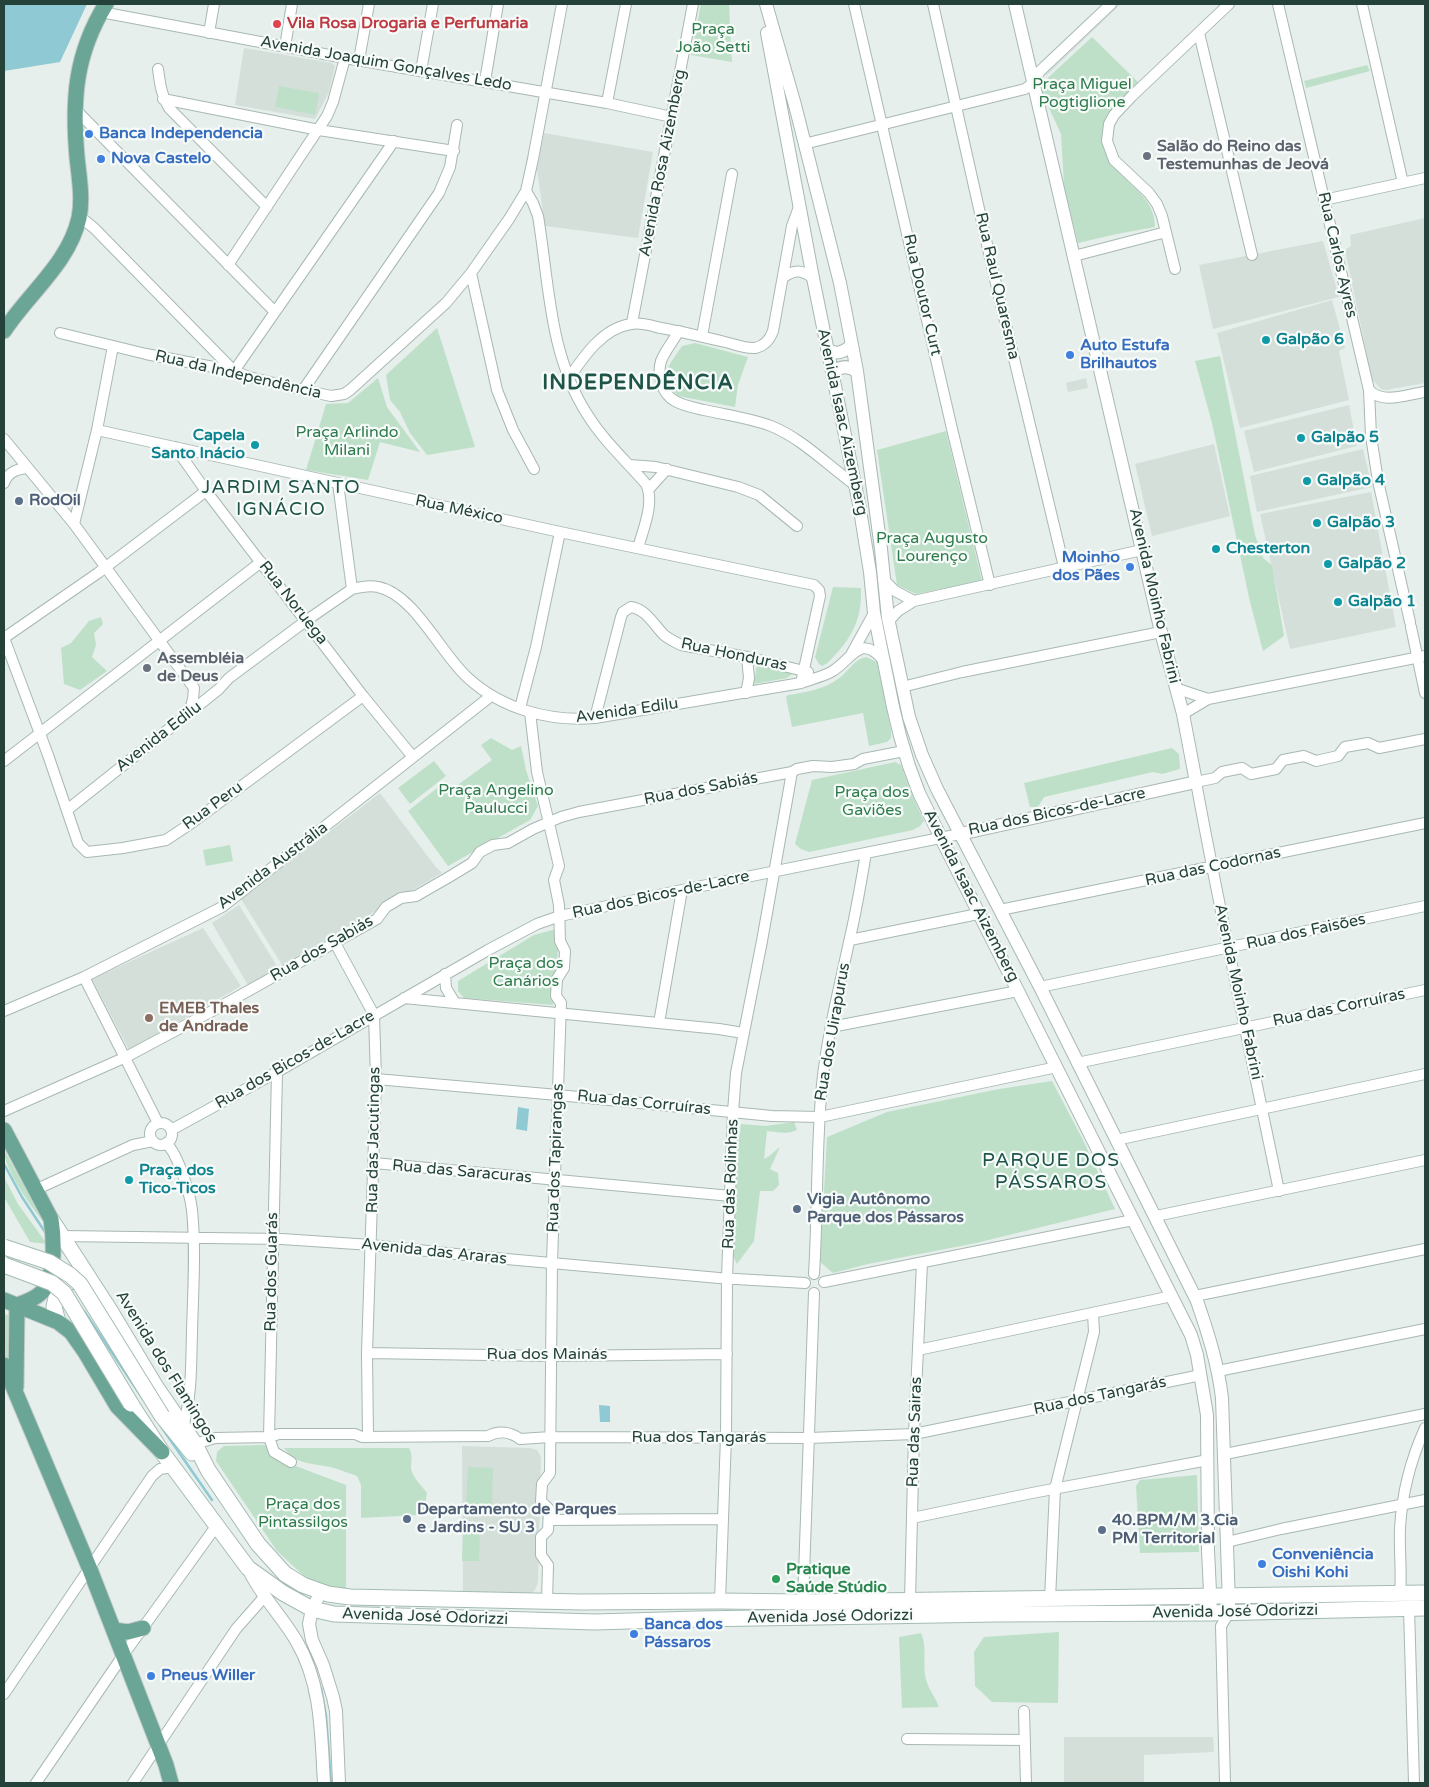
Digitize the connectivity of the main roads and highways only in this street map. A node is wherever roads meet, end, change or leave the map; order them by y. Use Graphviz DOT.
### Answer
graph roads {
  1 [pos="103,8"];
  2 [pos="4,331"];
  3 [pos="5,1135"];
  4 [pos="51,1219"];
  5 [pos="4,1247"];
  6 [pos="4,1265"];
  7 [pos="97,1290"];
  8 [pos="10,1302"];
  9 [pos="58,1322"];
  10 [pos="4,1365"];
  11 [pos="16,1396"];
  12 [pos="162,1452"];
  13 [pos="208,1470"];
  14 [pos="324,1593"];
  15 [pos="1425,1593"];
  16 [pos="1229,1605"];
  17 [pos="1425,1608"];
  18 [pos="143,1628"];
  19 [pos="114,1630"];
  20 [pos="171,1783"];
  1 -- 2 [label="main road"];
  3 -- 4 [label="main road, Avenida dos Flamingos"];
  4 -- 7 [label="main road, Avenida dos Flamingos"];
  4 -- 8 [label="main road"];
  5 -- 13 [label="main road, bridge"];
  6 -- 12 [label="main road, Avenida José Odorizzi, bridge"];
  7 -- 9 [label="main road"];
  7 -- 13 [label="main road, Avenida dos Flamingos"];
  8 -- 9 [label="main road"];
  8 -- 11 [label="main road"];
  9 -- 12 [label="main road"];
  10 -- 11 [label="main road"];
  11 -- 19 [label="main road"];
  12 -- 16 [label="main road, Avenida José Odorizzi"];
  13 -- 14 [label="main road, Avenida dos Flamingos"];
  14 -- 16 [label="main road, Avenida José Odorizzi"];
  15 -- 16 [label="main road, Avenida José Odorizzi"];
  16 -- 17 [label="main road, Avenida José Odorizzi"];
  18 -- 19 [label="main road"];
  19 -- 20 [label="main road"];
}
